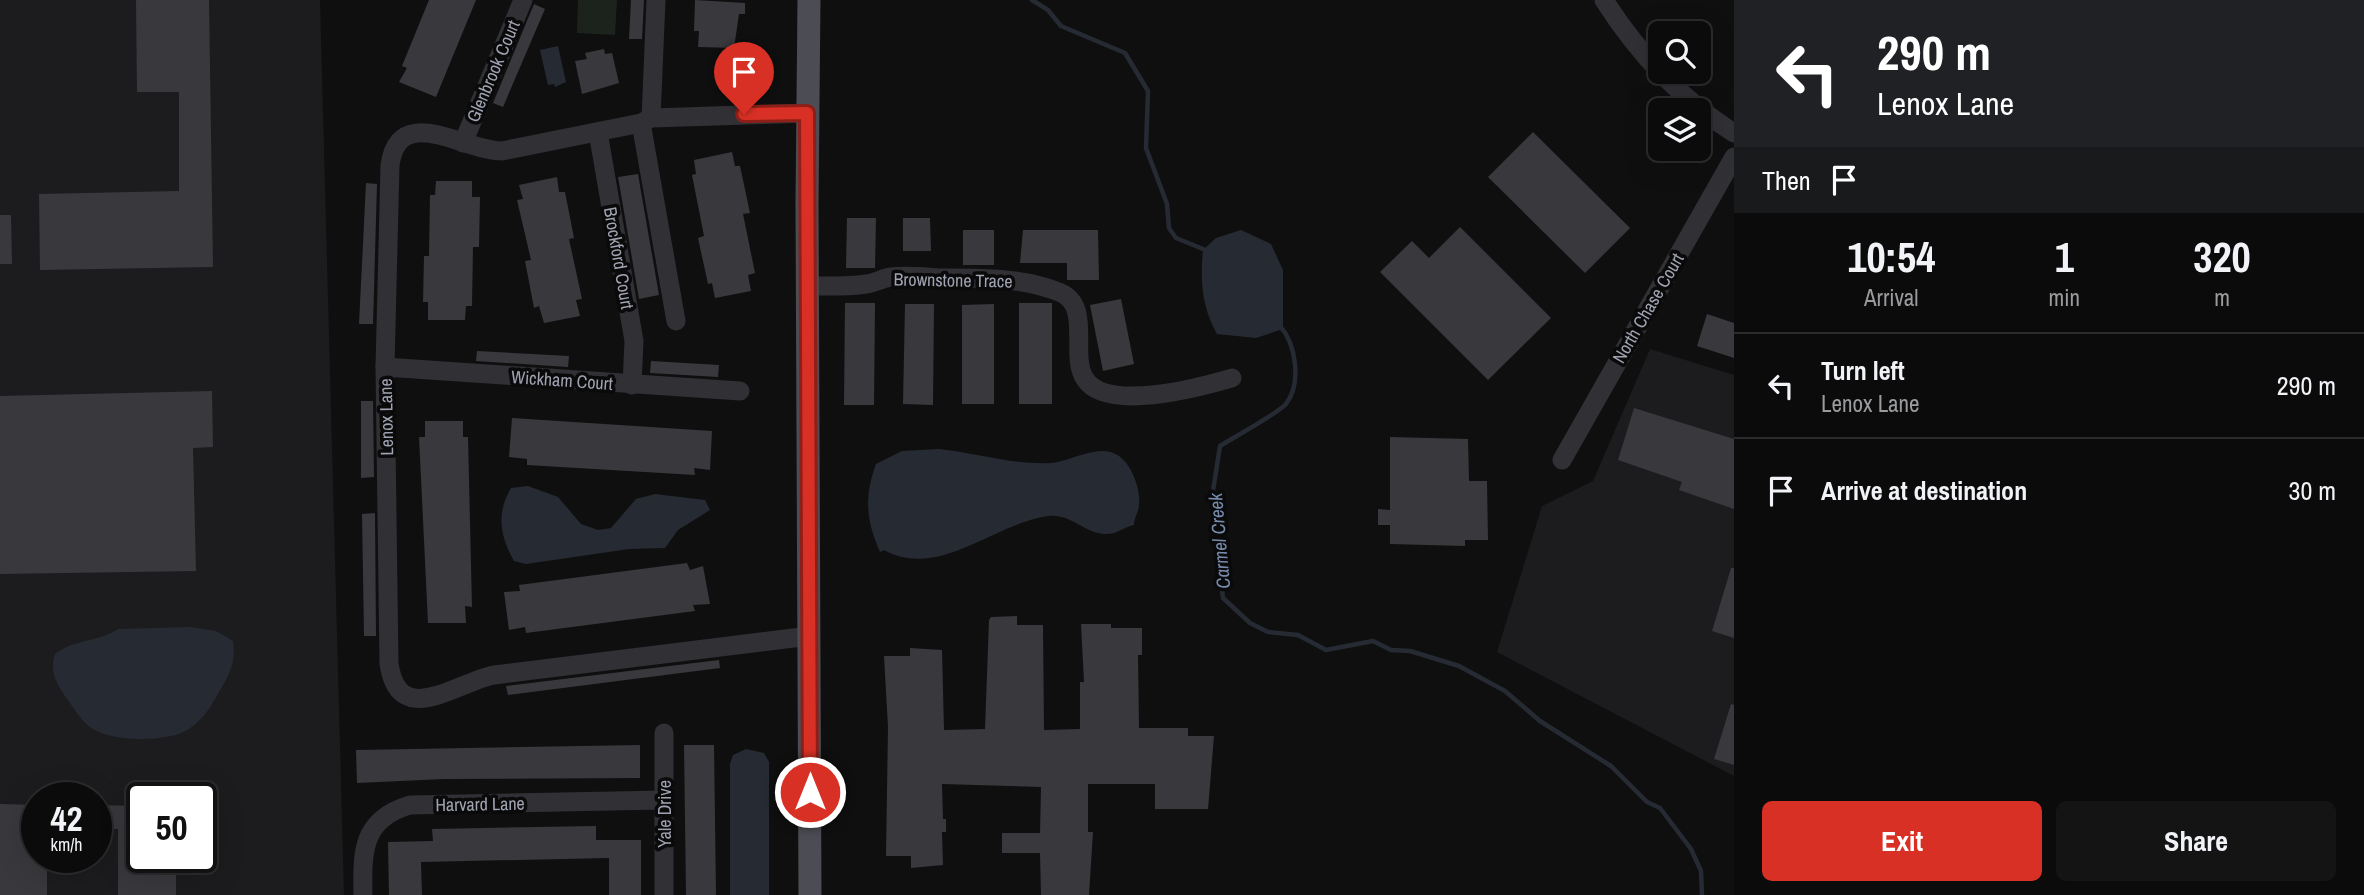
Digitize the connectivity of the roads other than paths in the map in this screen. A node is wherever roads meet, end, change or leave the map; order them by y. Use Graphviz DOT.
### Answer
graph roads {
  1 [pos="523,0"];
  2 [pos="656,0"];
  3 [pos="808,0"];
  4 [pos="1604,0"];
  5 [pos="807,113"];
  6 [pos="646,120"];
  7 [pos="598,132"];
  8 [pos="1734,133"];
  9 [pos="463,143"];
  10 [pos="1734,157"];
  11 [pos="807,286"];
  12 [pos="676,321"];
  13 [pos="385,367"];
  14 [pos="1232,378"];
  15 [pos="632,385"];
  16 [pos="740,391"];
  17 [pos="1562,460"];
  18 [pos="810,636"];
  19 [pos="664,733"];
  20 [pos="664,800"];
  21 [pos="363,895"];
  22 [pos="664,895"];
  23 [pos="810,895"];
  1 -- 9 [label="street, Glenbrook Court"];
  2 -- 6 [label="street"];
  3 -- 5 [label="main road"];
  4 -- 8 [label="street"];
  5 -- 6 [label="street, Lenox Lane"];
  5 -- 11 [label="main road"];
  6 -- 7 [label="street, Lenox Lane"];
  6 -- 12 [label="street"];
  7 -- 9 [label="street, Lenox Lane"];
  7 -- 15 [label="street, Brockford Court"];
  9 -- 13 [label="street, Lenox Lane"];
  10 -- 17 [label="street, North Chase Court"];
  11 -- 14 [label="street, Brownstone Trace"];
  11 -- 18 [label="main road"];
  13 -- 15 [label="street, Wickham Court"];
  13 -- 18 [label="street, Lenox Lane"];
  15 -- 16 [label="street, Wickham Court"];
  18 -- 23 [label="main road"];
  19 -- 20 [label="street, Yale Drive"];
  20 -- 21 [label="street, Harvard Lane"];
  20 -- 22 [label="street, Yale Drive"];
}
